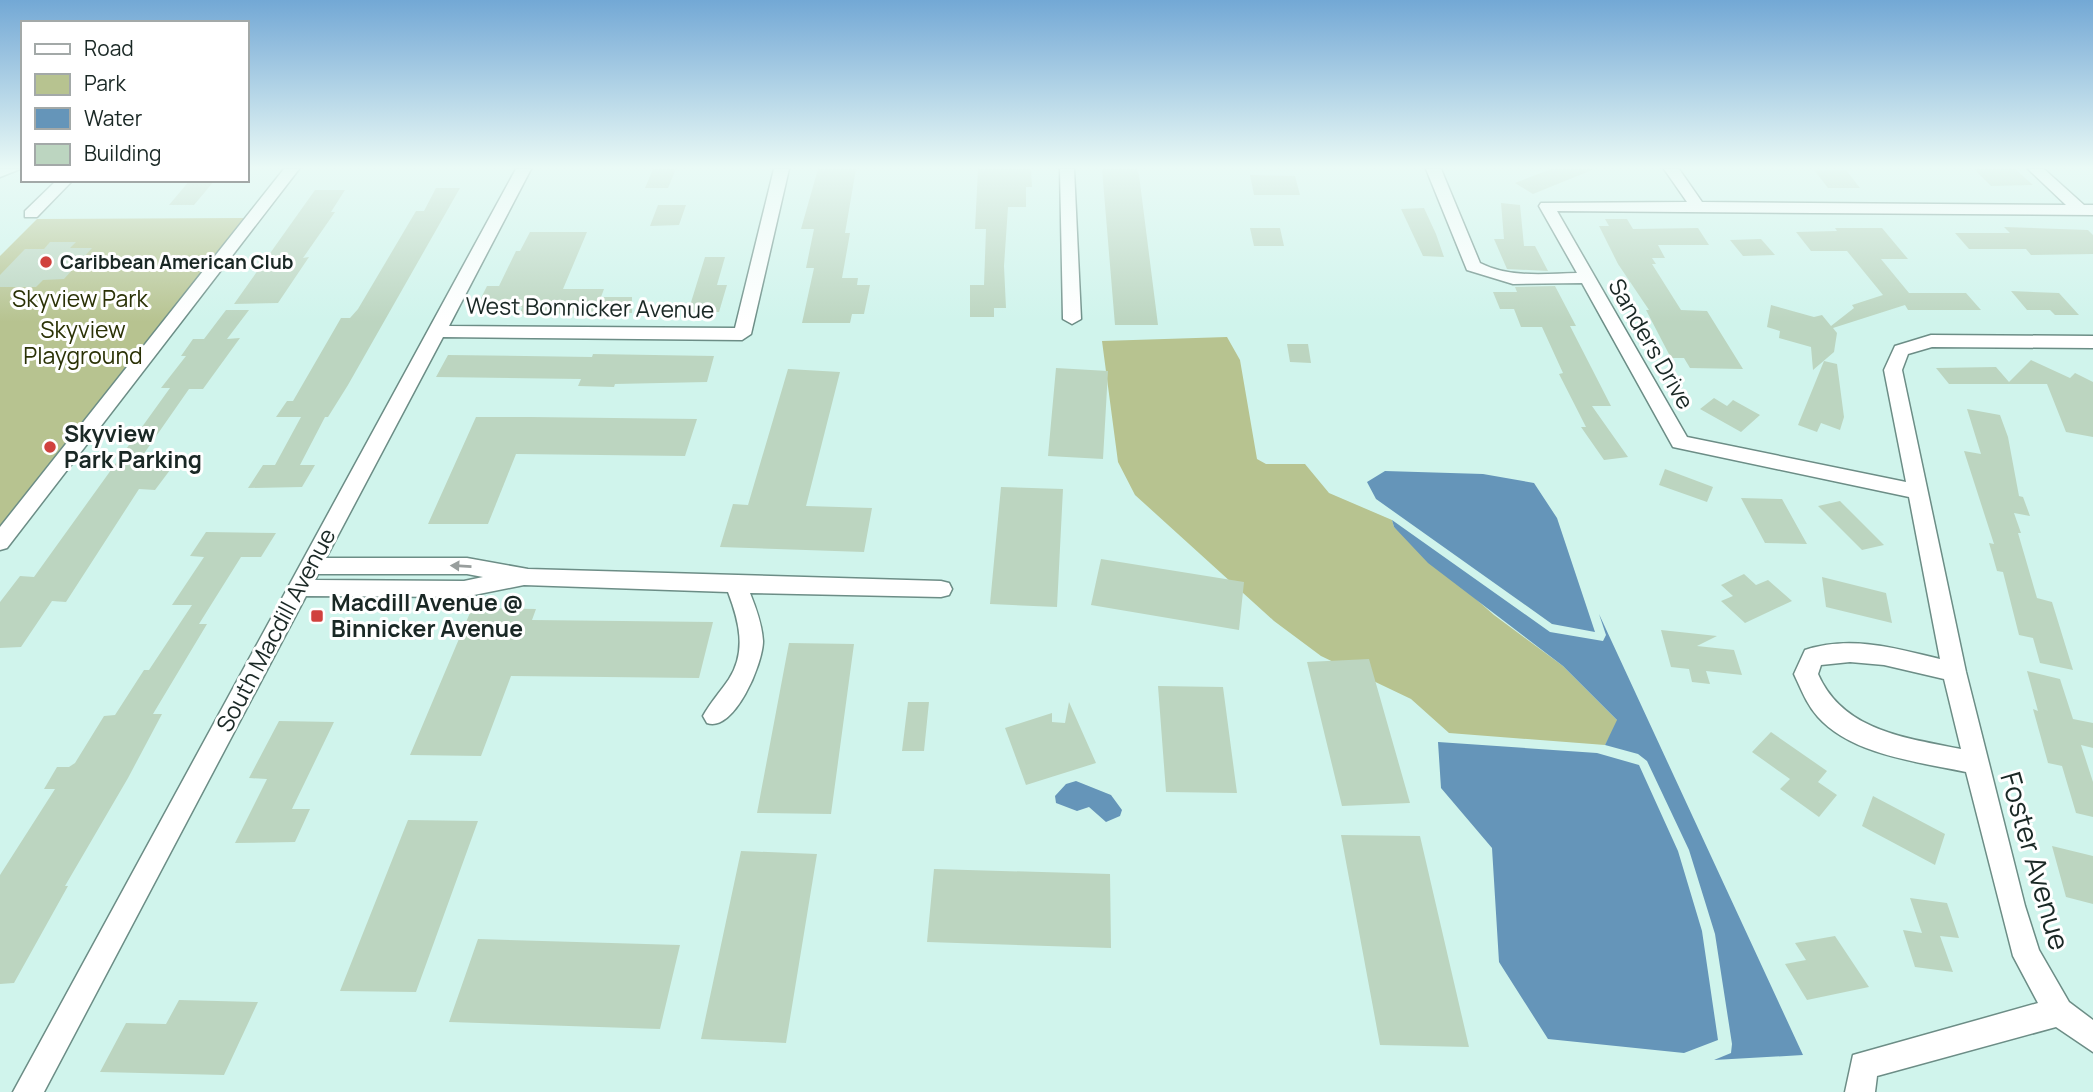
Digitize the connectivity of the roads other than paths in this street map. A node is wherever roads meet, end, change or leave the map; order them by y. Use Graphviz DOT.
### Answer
graph roads {
  1 [pos="252,220"];
  2 [pos="496,220"];
  3 [pos="770,220"];
  4 [pos="1069,220"];
  5 [pos="1454,220"];
  6 [pos="1555,220"];
  7 [pos="1587,278"];
  8 [pos="1072,319"];
  9 [pos="436,331"];
  10 [pos="2093,342"];
  11 [pos="1915,491"];
  12 [pos="0,542"];
  13 [pos="311,566"];
  14 [pos="528,577"];
  15 [pos="736,584"];
  16 [pos="299,588"];
  17 [pos="941,589"];
  18 [pos="1954,672"];
  19 [pos="715,716"];
  20 [pos="1976,763"];
  21 [pos="2059,1012"];
  22 [pos="2093,1038"];
  23 [pos="28,1092"];
  24 [pos="1860,1092"];
  1 -- 12 [label="street"];
  2 -- 9 [label="street, South Macdill Avenue"];
  3 -- 9 [label="street, West Bonnicker Avenue"];
  4 -- 8 [label="street"];
  5 -- 7 [label="street"];
  6 -- 7 [label="street, Sanders Drive"];
  7 -- 11 [label="street, Sanders Drive"];
  9 -- 13 [label="street, South Macdill Avenue"];
  10 -- 11 [label="street, Foster Avenue"];
  11 -- 18 [label="street, Foster Avenue"];
  14 -- 13 [label="street, one-way"];
  13 -- 16 [label="street, South Macdill Avenue"];
  14 -- 15 [label="street"];
  14 -- 16 [label="street"];
  15 -- 17 [label="street"];
  15 -- 19 [label="street"];
  16 -- 23 [label="street, South Macdill Avenue"];
  18 -- 20 [label="street, Foster Avenue"];
  18 -- 20 [label="street, Foster Avenue"];
  20 -- 21 [label="street, Foster Avenue"];
  21 -- 22 [label="street"];
  21 -- 24 [label="street"];
}
